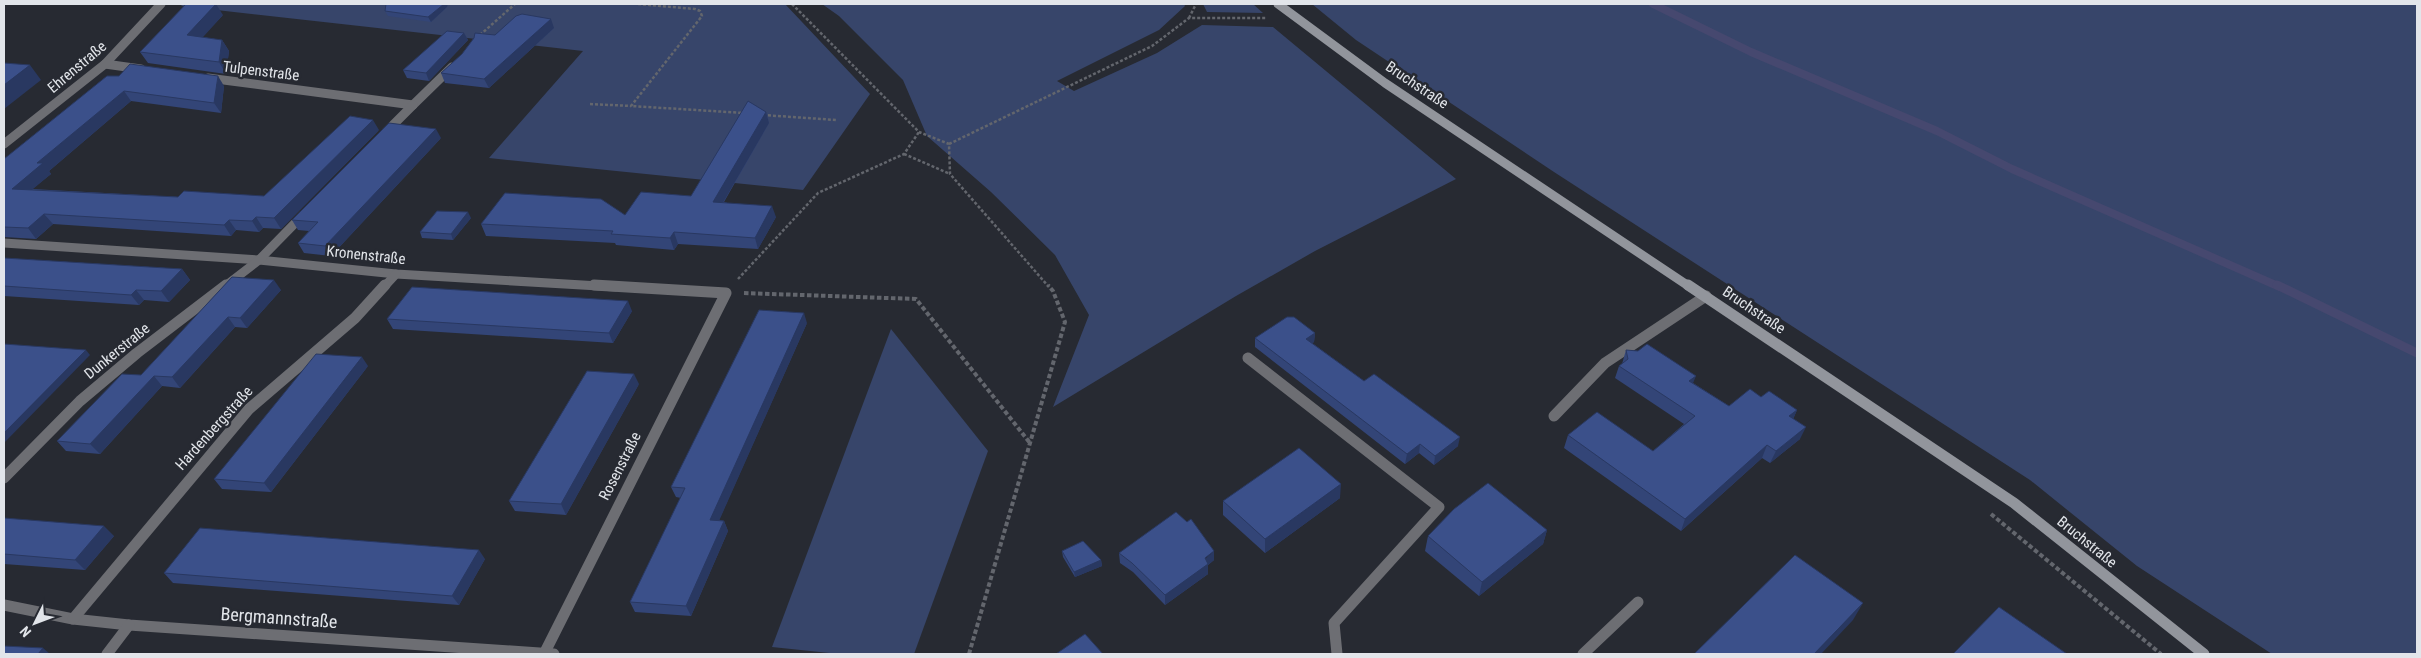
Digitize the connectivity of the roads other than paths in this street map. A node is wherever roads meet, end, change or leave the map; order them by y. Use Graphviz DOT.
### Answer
graph roads {
  1 [pos="162,4"];
  2 [pos="1278,4"];
  3 [pos="473,44"];
  4 [pos="105,64"];
  5 [pos="153,70"];
  6 [pos="201,77"];
  7 [pos="413,104"];
  8 [pos="378,140"];
  9 [pos="4,144"];
  10 [pos="308,210"];
  11 [pos="4,243"];
  12 [pos="259,260"];
  13 [pos="396,274"];
  14 [pos="726,292"];
  15 [pos="1706,296"];
  16 [pos="1248,358"];
  17 [pos="1554,416"];
  18 [pos="4,478"];
  19 [pos="1638,602"];
  20 [pos="4,605"];
  21 [pos="73,619"];
  22 [pos="130,625"];
  23 [pos="107,654"];
  24 [pos="547,654"];
  25 [pos="1337,654"];
  26 [pos="1583,654"];
  27 [pos="2204,654"];
  1 -- 4 [label="street, Ehrenstraße"];
  2 -- 15 [label="street, Bruchstraße"];
  3 -- 7 [label="street"];
  4 -- 5 [label="street"];
  4 -- 9 [label="street, Ehrenstraße"];
  6 -- 7 [label="street, Tulpenstraße"];
  7 -- 8 [label="street"];
  10 -- 12 [label="street, Dunkerstraße"];
  11 -- 12 [label="street, Kronenstraße"];
  12 -- 13 [label="street, Kronenstraße"];
  12 -- 18 [label="street, Dunkerstraße"];
  13 -- 14 [label="street, Kronenstraße"];
  13 -- 21 [label="street, Hardenbergstraße"];
  14 -- 24 [label="street, Rosenstraße"];
  15 -- 17 [label="street"];
  15 -- 27 [label="street, Bruchstraße"];
  16 -- 25 [label="street"];
  19 -- 26 [label="street"];
  20 -- 21 [label="street, Bergmannstraße"];
  21 -- 22 [label="street, Bergmannstraße"];
  22 -- 23 [label="street"];
  22 -- 24 [label="street, Bergmannstraße"];
}
